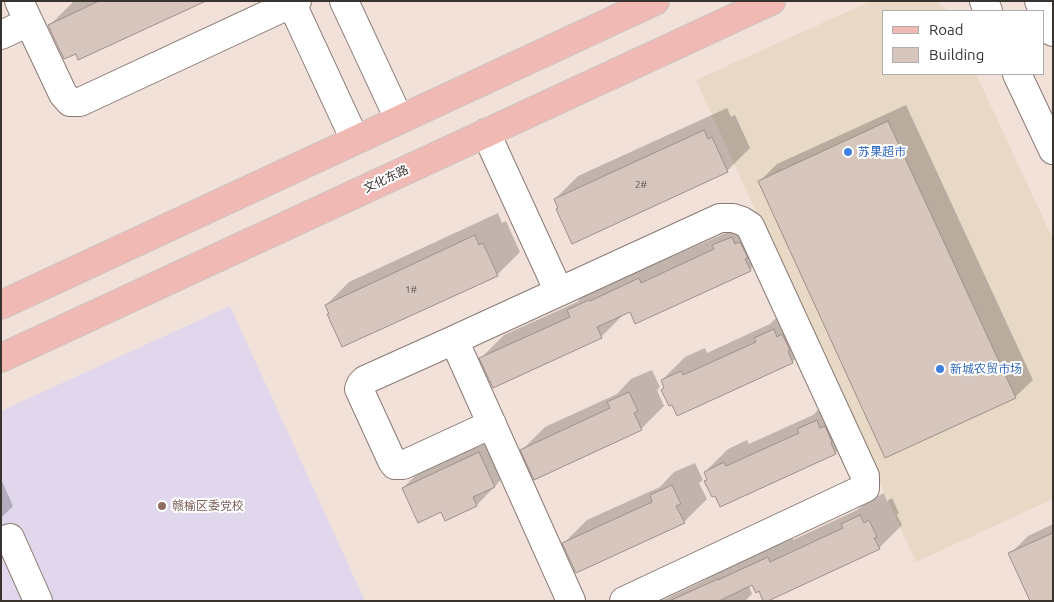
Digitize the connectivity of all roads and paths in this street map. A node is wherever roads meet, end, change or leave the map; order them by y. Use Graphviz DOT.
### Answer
graph roads {
  1 [pos="344,1"];
  2 [pos="655,1"];
  3 [pos="771,1"];
  4 [pos="294,2"];
  5 [pos="24,12"];
  6 [pos="1044,12"];
  7 [pos="1053,32"];
  8 [pos="1,35"];
  9 [pos="1017,75"];
  10 [pos="399,120"];
  11 [pos="486,133"];
  12 [pos="355,140"];
  13 [pos="1053,150"];
  14 [pos="559,292"];
  15 [pos="1,305"];
  16 [pos="454,340"];
  17 [pos="1,358"];
  18 [pos="492,424"];
  19 [pos="1,541"];
  20 [pos="38,601"];
  21 [pos="571,601"];
  22 [pos="624,601"];
  1 -- 10 [label="street"];
  2 -- 10 [label="main road"];
  3 -- 11 [label="main road, 文化东路"];
  4 -- 5 [label="street"];
  4 -- 12 [label="street"];
  5 -- 8 [label="street"];
  6 -- 7 [label="street"];
  9 -- 13 [label="street"];
  10 -- 12 [label="main road"];
  11 -- 14 [label="street"];
  11 -- 17 [label="main road, 文化东路"];
  12 -- 15 [label="main road"];
  14 -- 16 [label="street"];
  14 -- 22 [label="street"];
  16 -- 18 [label="street"];
  16 -- 18 [label="street"];
  18 -- 21 [label="street"];
  19 -- 20 [label="street"];
}
